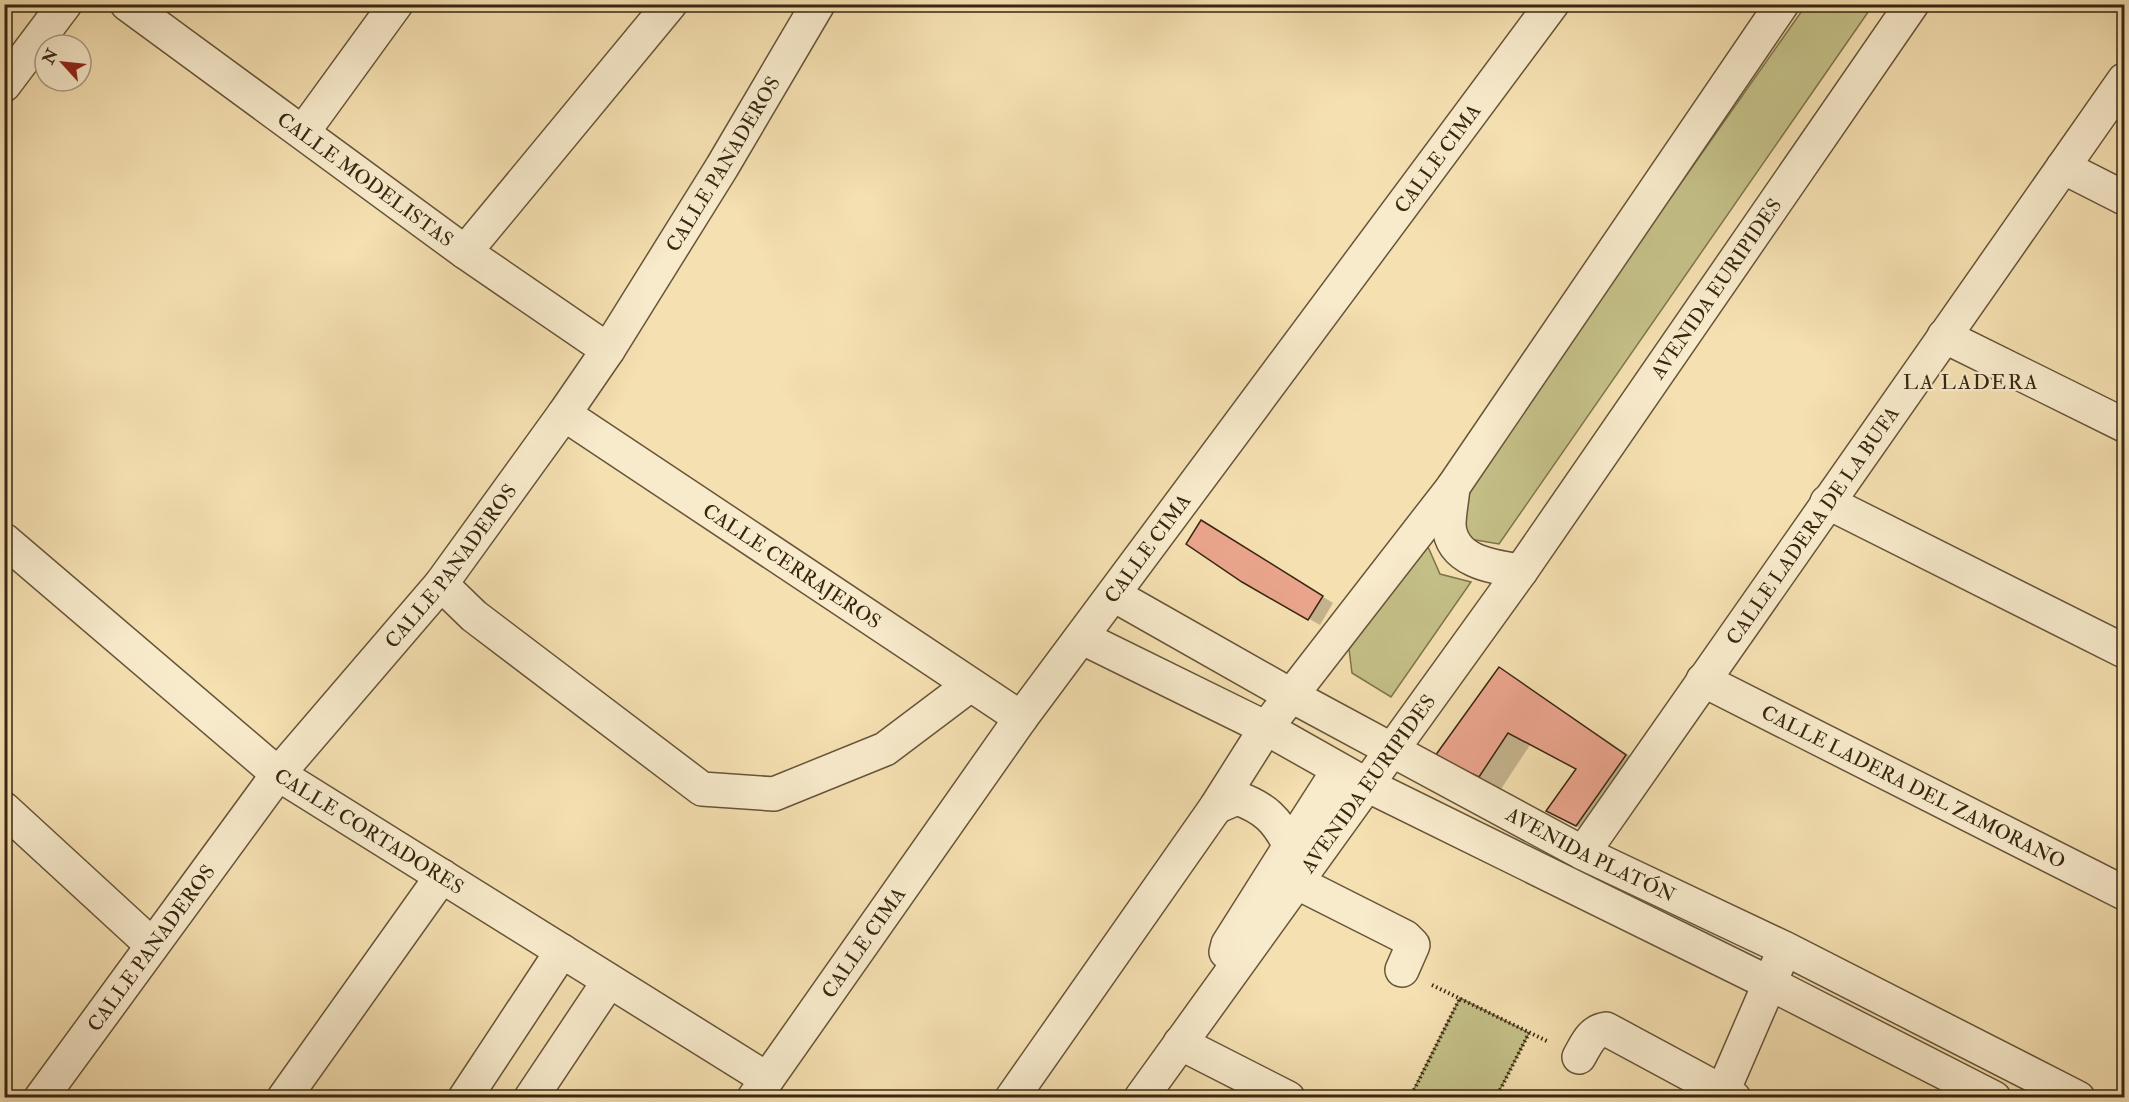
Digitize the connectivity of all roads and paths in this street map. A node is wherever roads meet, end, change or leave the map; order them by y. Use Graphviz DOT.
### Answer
graph roads {
  1 [pos="65,4"];
  2 [pos="127,4"];
  3 [pos="396,4"];
  4 [pos="670,4"];
  5 [pos="818,4"];
  6 [pos="1552,4"];
  7 [pos="1782,4"];
  8 [pos="1912,4"];
  9 [pos="2124,80"];
  10 [pos="4,85"];
  11 [pos="303,132"];
  12 [pos="2063,167"];
  13 [pos="2124,198"];
  14 [pos="465,252"];
  15 [pos="1944,336"];
  16 [pos="608,350"];
  17 [pos="564,414"];
  18 [pos="2124,425"];
  19 [pos="1453,488"];
  20 [pos="1827,502"];
  21 [pos="4,540"];
  22 [pos="1521,572"];
  23 [pos="441,584"];
  24 [pos="1114,595"];
  25 [pos="1083,638"];
  26 [pos="2124,651"];
  27 [pos="1703,680"];
  28 [pos="970,685"];
  29 [pos="1292,696"];
  30 [pos="1021,718"];
  31 [pos="1266,728"];
  32 [pos="1393,748"];
  33 [pos="278,774"];
  34 [pos="1352,778"];
  35 [pos="1216,807"];
  36 [pos="4,809"];
  37 [pos="1290,846"];
  38 [pos="1583,853"];
  39 [pos="442,876"];
  40 [pos="1298,883"];
  41 [pos="2124,893"];
  42 [pos="152,945"];
  43 [pos="1786,949"];
  44 [pos="562,951"];
  45 [pos="1402,970"];
  46 [pos="609,981"];
  47 [pos="1768,983"];
  48 [pos="1215,995"];
  49 [pos="1460,999"];
  50 [pos="1529,1033"];
  51 [pos="1180,1043"];
  52 [pos="1579,1057"];
  53 [pos="760,1089"];
  54 [pos="1726,1095"];
  55 [pos="41,1098"];
  56 [pos="284,1098"];
  57 [pos="465,1098"];
  58 [pos="531,1098"];
  59 [pos="1012,1098"];
  60 [pos="1141,1098"];
  61 [pos="1288,1098"];
  62 [pos="1410,1098"];
  63 [pos="1496,1098"];
  64 [pos="1994,1098"];
  65 [pos="2078,1098"];
  1 -- 10 [label="street"];
  2 -- 11 [label="street, CALLE MODELISTAS"];
  3 -- 11 [label="street"];
  4 -- 14 [label="street"];
  5 -- 16 [label="street, CALLE PANADEROS"];
  6 -- 24 [label="street, CALLE CIMA"];
  7 -- 19 [label="street"];
  8 -- 22 [label="street, AVENIDA EURIPIDES"];
  9 -- 12 [label="street, CALLE LADERA DE LA BUFA"];
  11 -- 14 [label="street, CALLE MODELISTAS"];
  12 -- 13 [label="street"];
  12 -- 15 [label="street, CALLE LADERA DE LA BUFA"];
  14 -- 16 [label="street, CALLE MODELISTAS"];
  15 -- 18 [label="street"];
  15 -- 20 [label="street, CALLE LADERA DE LA BUFA"];
  16 -- 17 [label="street, CALLE PANADEROS"];
  17 -- 23 [label="street, CALLE PANADEROS"];
  17 -- 28 [label="street, CALLE CERRAJEROS"];
  19 -- 22 [label="street"];
  19 -- 29 [label="street"];
  20 -- 26 [label="street"];
  20 -- 27 [label="street, CALLE LADERA DE LA BUFA"];
  21 -- 33 [label="street, CALLE CORTADORES"];
  22 -- 32 [label="street, AVENIDA EURIPIDES"];
  23 -- 28 [label="street"];
  23 -- 33 [label="street, CALLE PANADEROS"];
  24 -- 25 [label="street, CALLE CIMA"];
  24 -- 29 [label="street, AVENIDA PLATÓN"];
  25 -- 30 [label="street, CALLE CIMA"];
  25 -- 31 [label="street, AVENIDA PLATÓN"];
  27 -- 38 [label="street, CALLE LADERA DE LA BUFA"];
  27 -- 41 [label="street, CALLE LADERA DEL ZAMORANO"];
  28 -- 30 [label="street, CALLE CERRAJEROS"];
  29 -- 31 [label="street"];
  29 -- 32 [label="street, AVENIDA PLATÓN"];
  30 -- 53 [label="street, CALLE CIMA"];
  31 -- 34 [label="street, AVENIDA PLATÓN"];
  31 -- 35 [label="street"];
  32 -- 34 [label="street, AVENIDA EURIPIDES"];
  32 -- 38 [label="street, AVENIDA PLATÓN"];
  33 -- 39 [label="street, CALLE CORTADORES"];
  33 -- 42 [label="street, CALLE PANADEROS"];
  34 -- 37 [label="street, AVENIDA EURIPIDES"];
  34 -- 40 [label="street, AVENIDA EURIPIDES"];
  34 -- 47 [label="street, AVENIDA PLATÓN"];
  35 -- 37 [label="street, AVENIDA EURIPIDES"];
  35 -- 59 [label="street"];
  36 -- 42 [label="street"];
  37 -- 48 [label="street, AVENIDA EURIPIDES"];
  38 -- 43 [label="street, AVENIDA PLATÓN"];
  39 -- 44 [label="street, CALLE CORTADORES"];
  39 -- 56 [label="street"];
  40 -- 45 [label="street"];
  40 -- 48 [label="street, AVENIDA EURIPIDES"];
  42 -- 55 [label="street, CALLE PANADEROS"];
  43 -- 47 [label="street"];
  43 -- 65 [label="street, AVENIDA PLATÓN"];
  44 -- 46 [label="street, CALLE CORTADORES"];
  44 -- 57 [label="street"];
  45 -- 49 [label="path"];
  46 -- 53 [label="street, CALLE CORTADORES"];
  46 -- 58 [label="street"];
  47 -- 54 [label="street"];
  47 -- 64 [label="street, AVENIDA PLATÓN"];
  48 -- 51 [label="street, AVENIDA EURIPIDES"];
  49 -- 50 [label="path"];
  49 -- 62 [label="path"];
  50 -- 52 [label="path"];
  50 -- 63 [label="path"];
  51 -- 60 [label="street, AVENIDA EURIPIDES"];
  51 -- 61 [label="street"];
  52 -- 54 [label="street"];
}
